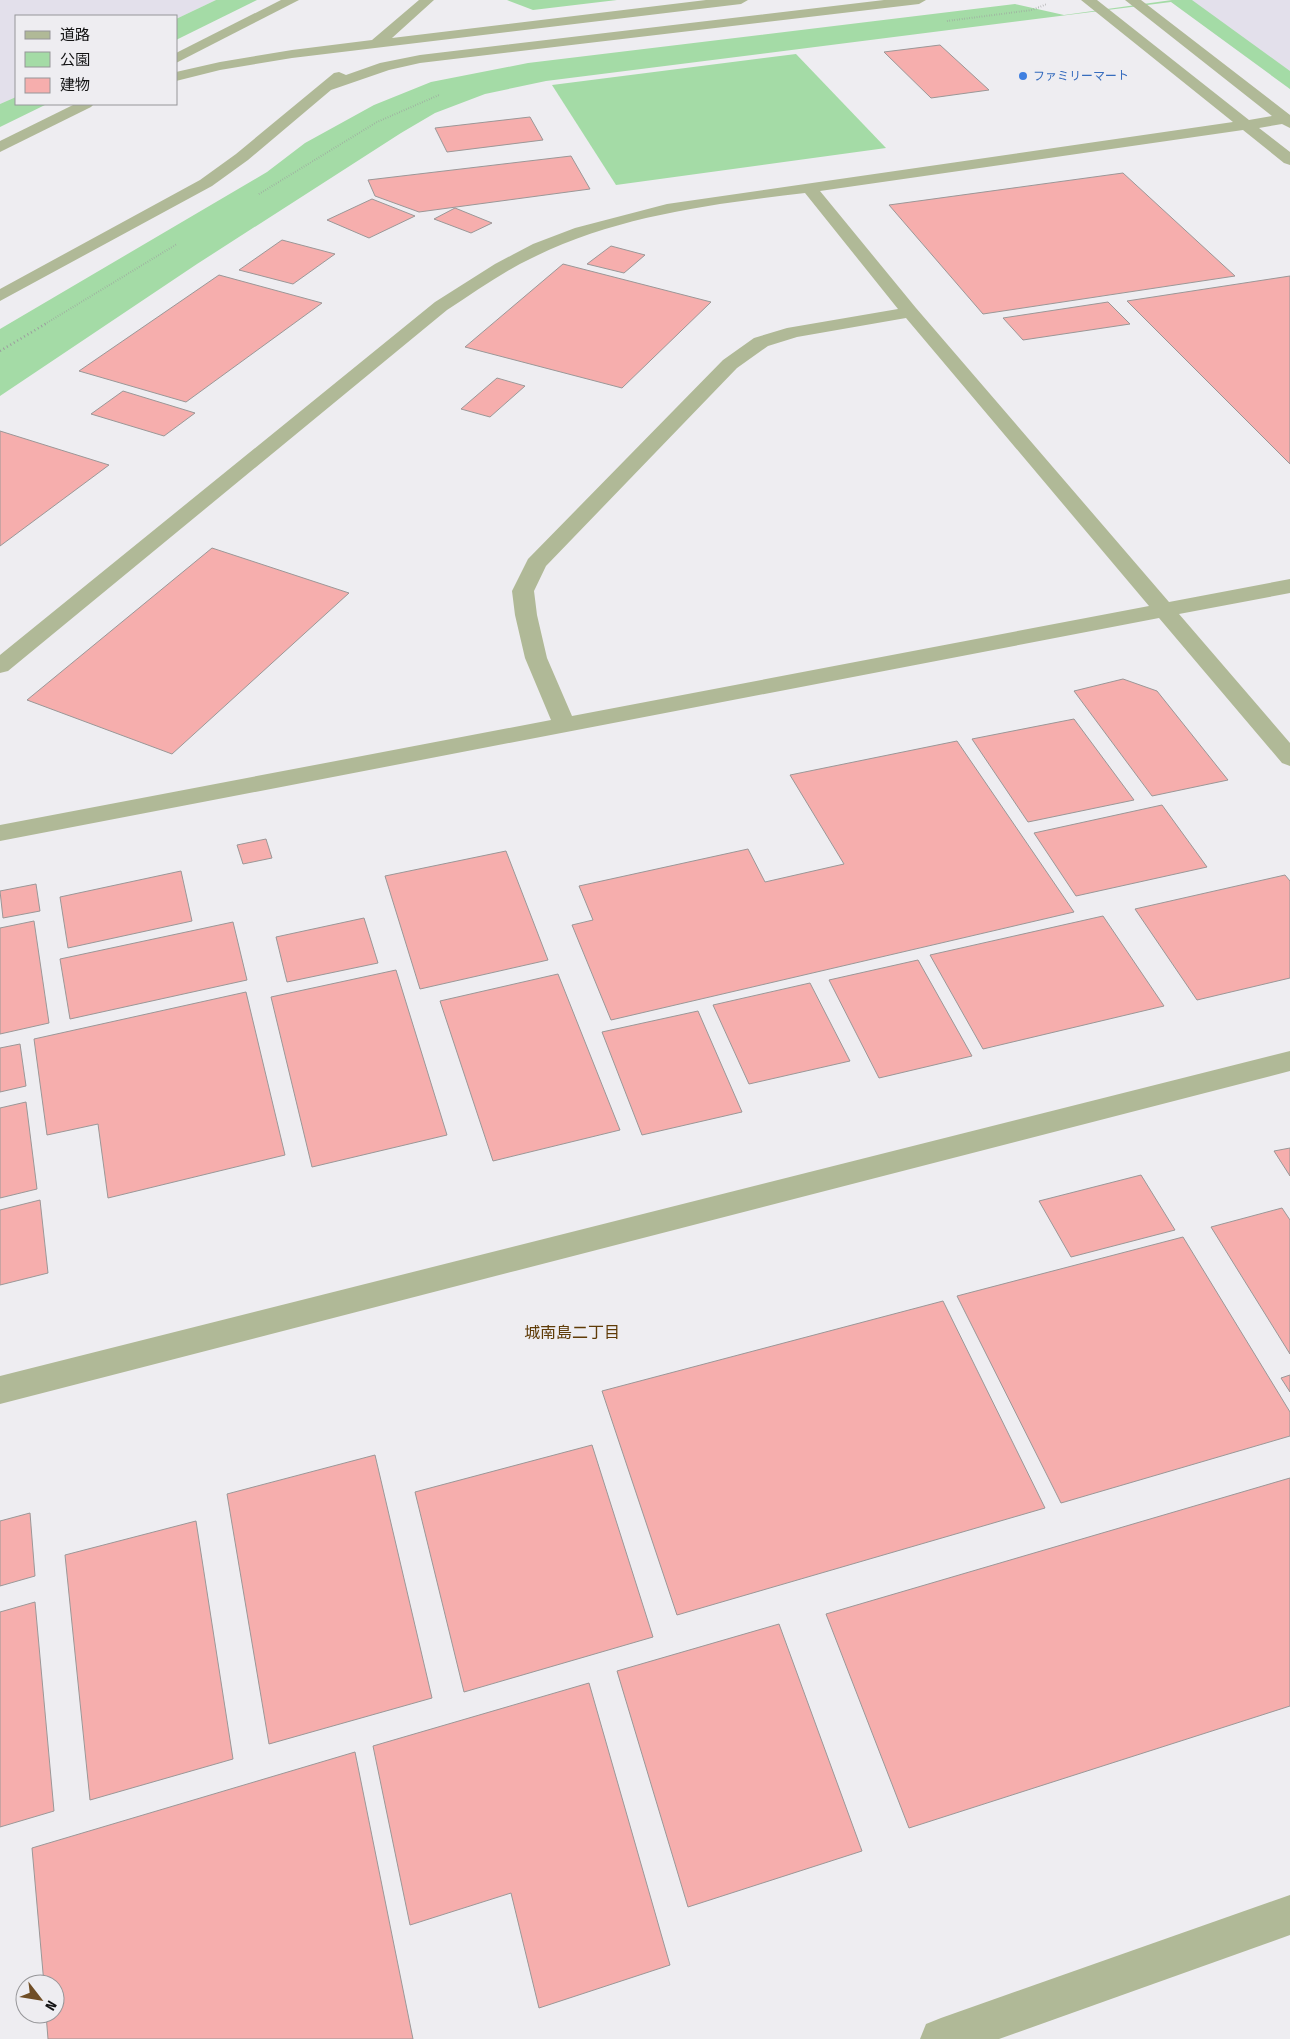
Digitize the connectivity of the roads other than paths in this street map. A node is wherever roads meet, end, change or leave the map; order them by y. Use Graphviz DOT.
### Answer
graph roads {
  1 [pos="292,0"];
  2 [pos="427,0"];
  3 [pos="741,0"];
  4 [pos="919,0"];
  5 [pos="1088,0"];
  6 [pos="1132,0"];
  7 [pos="377,44"];
  8 [pos="178,57"];
  9 [pos="178,76"];
  10 [pos="326,87"];
  11 [pos="84,105"];
  12 [pos="1288,121"];
  13 [pos="1246,125"];
  14 [pos="0,147"];
  15 [pos="1290,160"];
  16 [pos="810,188"];
  17 [pos="0,296"];
  18 [pos="910,312"];
  19 [pos="1290,586"];
  20 [pos="1166,611"];
  21 [pos="0,666"];
  22 [pos="564,724"];
  23 [pos="1290,758"];
  24 [pos="0,833"];
  25 [pos="1290,1061"];
  26 [pos="0,1390"];
  27 [pos="1290,1915"];
  28 [pos="941,2039"];
  1 -- 8 [label="street"];
  2 -- 7 [label="street"];
  3 -- 7 [label="street"];
  4 -- 10 [label="street"];
  5 -- 13 [label="street"];
  6 -- 12 [label="street"];
  7 -- 9 [label="street"];
  7 -- 10 [label="street"];
  10 -- 17 [label="street"];
  11 -- 14 [label="street"];
  12 -- 13 [label="street"];
  13 -- 15 [label="street"];
  13 -- 16 [label="street"];
  16 -- 18 [label="street"];
  16 -- 21 [label="street"];
  18 -- 20 [label="street"];
  18 -- 22 [label="street"];
  19 -- 20 [label="street"];
  20 -- 22 [label="street"];
  20 -- 23 [label="street"];
  22 -- 24 [label="street"];
  25 -- 26 [label="street"];
  27 -- 28 [label="street"];
}
